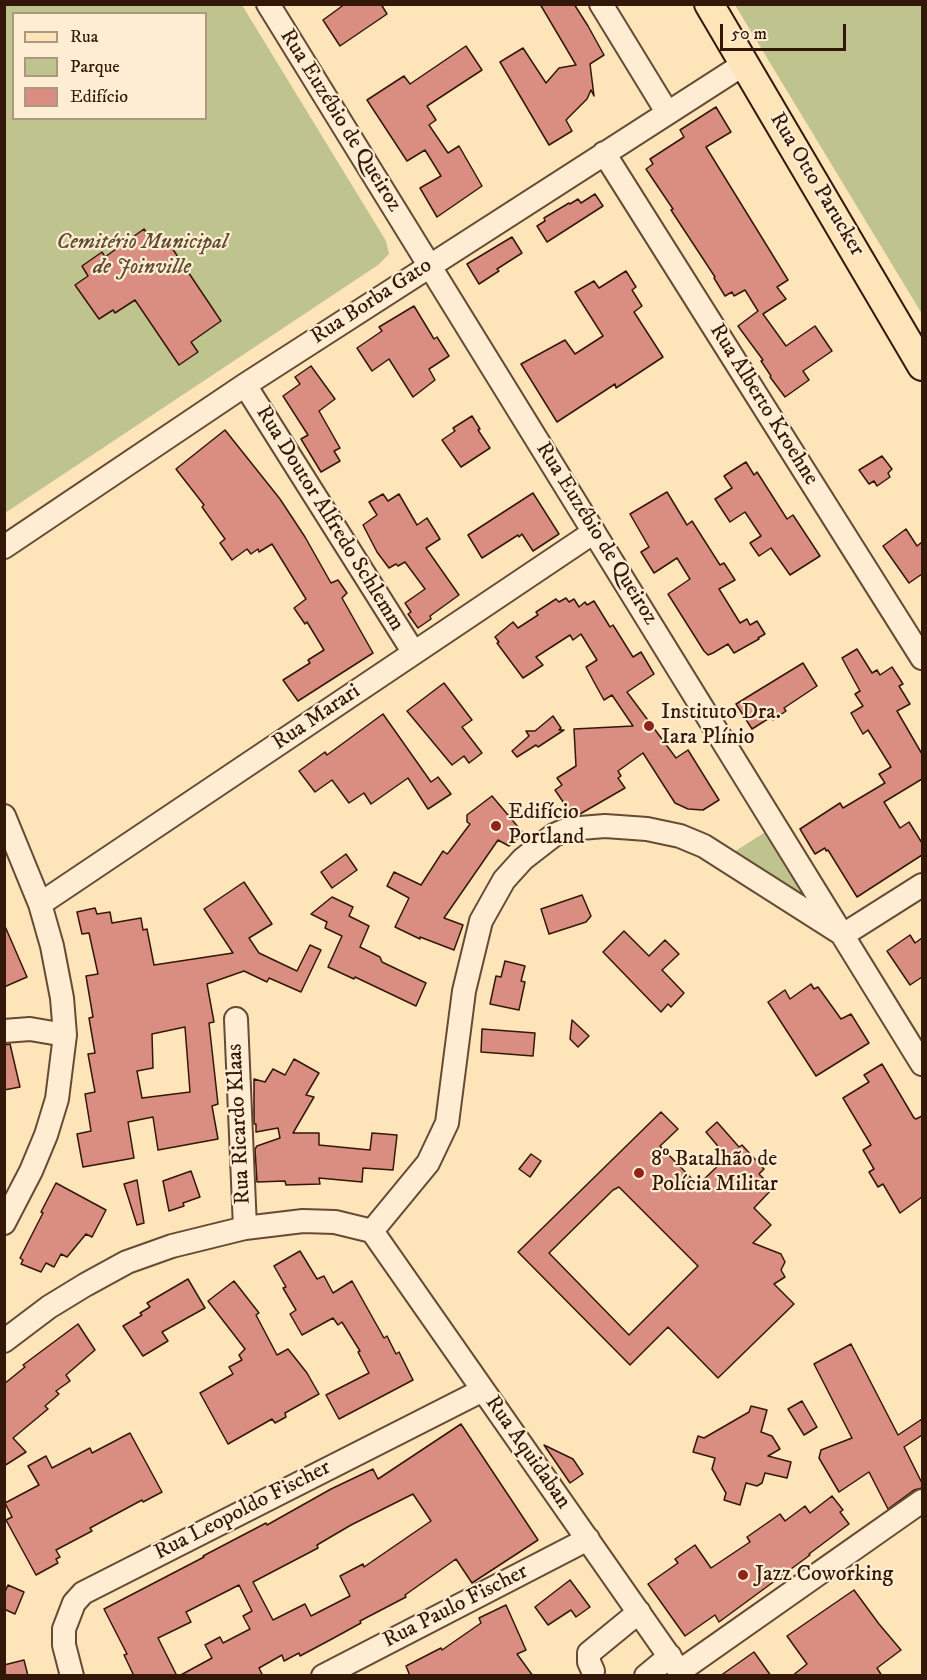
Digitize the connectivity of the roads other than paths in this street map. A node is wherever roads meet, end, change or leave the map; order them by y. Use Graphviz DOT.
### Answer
graph roads {
  1 [pos="268,4"];
  2 [pos="601,4"];
  3 [pos="709,4"];
  4 [pos="744,64"];
  5 [pos="667,112"];
  6 [pos="604,153"];
  7 [pos="430,265"];
  8 [pos="922,366"];
  9 [pos="245,385"];
  10 [pos="594,532"];
  11 [pos="4,548"];
  12 [pos="414,653"];
  13 [pos="922,658"];
  14 [pos="4,816"];
  15 [pos="922,885"];
  16 [pos="40,904"];
  17 [pos="843,935"];
  18 [pos="236,1019"];
  19 [pos="4,1031"];
  20 [pos="64,1035"];
  21 [pos="922,1064"];
  22 [pos="4,1223"];
  23 [pos="245,1228"];
  24 [pos="372,1231"];
  25 [pos="49,1307"];
  26 [pos="4,1320"];
  27 [pos="4,1341"];
  28 [pos="483,1390"];
  29 [pos="922,1501"];
  30 [pos="588,1539"];
  31 [pos="639,1612"];
  32 [pos="678,1668"];
  33 [pos="593,1671"];
  34 [pos="72,1676"];
  35 [pos="323,1676"];
  36 [pos="646,1676"];
  1 -- 7 [label="street, Rua Euzébio de Queiroz"];
  2 -- 5 [label="street"];
  3 -- 4 [label="main road, Rua Otto Parucker"];
  4 -- 5 [label="street, Rua Borba Gato"];
  4 -- 8 [label="main road, Rua Otto Parucker"];
  5 -- 6 [label="street, Rua Borba Gato"];
  6 -- 7 [label="street, Rua Borba Gato"];
  6 -- 13 [label="street, Rua Alberto Kroehne"];
  7 -- 9 [label="street, Rua Borba Gato"];
  7 -- 10 [label="street, Rua Euzébio de Queiroz"];
  9 -- 11 [label="street, Rua Borba Gato"];
  9 -- 12 [label="street, Rua Doutor Alfredo Schlemm"];
  10 -- 12 [label="street, Rua Marari"];
  10 -- 17 [label="street, Rua Euzébio de Queiroz"];
  12 -- 16 [label="street, Rua Marari"];
  14 -- 16 [label="street"];
  15 -- 17 [label="street"];
  16 -- 20 [label="street"];
  17 -- 21 [label="street, Rua Euzébio de Queiroz"];
  17 -- 24 [label="street"];
  18 -- 23 [label="street, Rua Ricardo Klaas"];
  19 -- 20 [label="street"];
  20 -- 22 [label="street"];
  23 -- 24 [label="street"];
  23 -- 25 [label="street"];
  24 -- 28 [label="street, Rua Aquidaban"];
  25 -- 26 [label="street"];
  25 -- 27 [label="street"];
  28 -- 30 [label="street, Rua Aquidaban"];
  28 -- 34 [label="street, Rua Leopoldo Fischer"];
  29 -- 32 [label="street"];
  30 -- 31 [label="street, Rua Aquidaban"];
  30 -- 35 [label="street, Rua Paulo Fischer"];
  31 -- 32 [label="street, Rua Aquidaban"];
  31 -- 33 [label="street"];
  32 -- 36 [label="street"];
}
